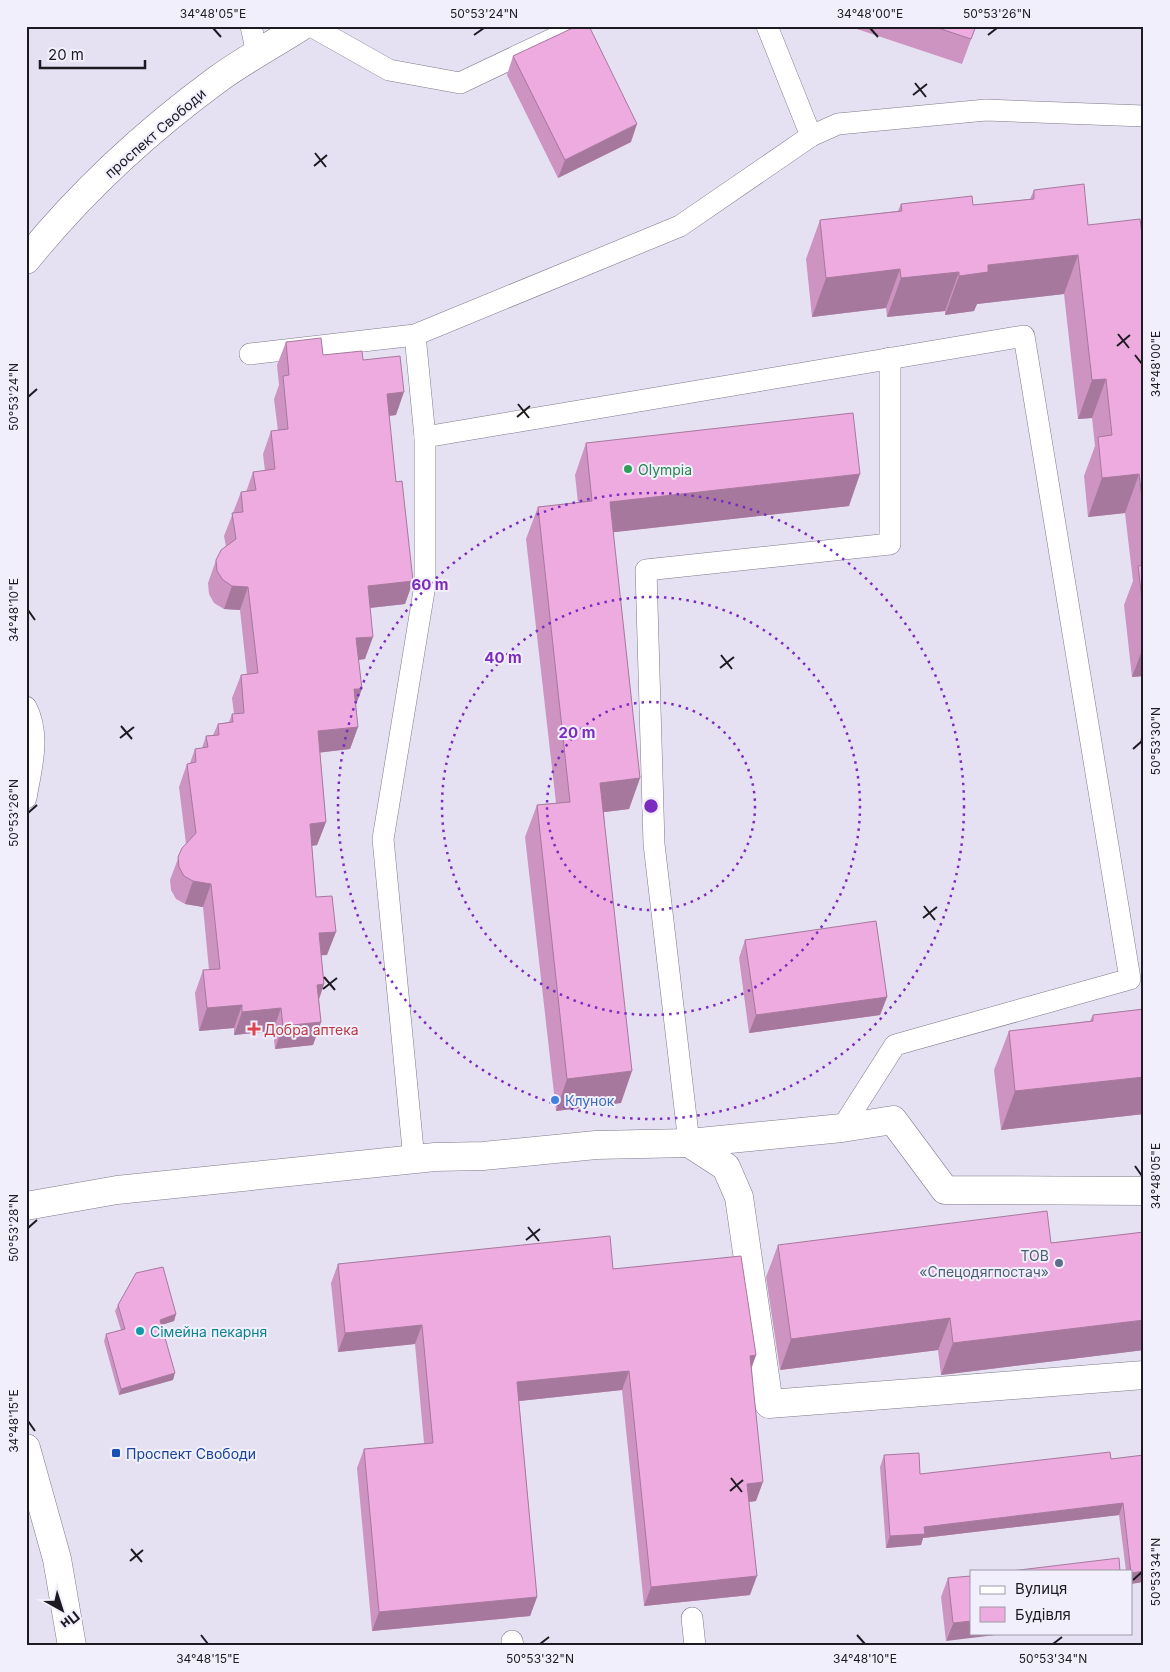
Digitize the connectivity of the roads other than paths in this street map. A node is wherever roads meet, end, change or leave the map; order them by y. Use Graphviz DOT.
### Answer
graph roads {
  1 [pos="251,26"];
  2 [pos="302,26"];
  3 [pos="311,26"];
  4 [pos="580,26"];
  5 [pos="767,26"];
  6 [pos="258,54"];
  7 [pos="1144,116"];
  8 [pos="811,136"];
  9 [pos="26,260"];
  10 [pos="415,335"];
  11 [pos="250,354"];
  12 [pos="890,358"];
  13 [pos="425,437"];
  14 [pos="26,707"];
  15 [pos="26,798"];
  16 [pos="842,1128"];
  17 [pos="689,1144"];
  18 [pos="414,1160"];
  19 [pos="1144,1191"];
  20 [pos="26,1206"];
  21 [pos="1144,1375"];
  22 [pos="26,1448"];
  23 [pos="692,1618"];
  24 [pos="72,1646"];
  25 [pos="695,1646"];
  1 -- 6 [label="lane"];
  2 -- 6 [label="street, проспект Свободи"];
  3 -- 4 [label="lane"];
  5 -- 8 [label="lane"];
  6 -- 9 [label="street, проспект Свободи"];
  7 -- 8 [label="lane"];
  8 -- 10 [label="lane"];
  10 -- 11 [label="lane"];
  10 -- 13 [label="lane"];
  12 -- 13 [label="lane"];
  12 -- 16 [label="lane"];
  12 -- 17 [label="lane"];
  13 -- 18 [label="lane"];
  14 -- 15 [label="lane"];
  16 -- 17 [label="street"];
  16 -- 19 [label="street"];
  17 -- 18 [label="street"];
  17 -- 21 [label="street"];
  18 -- 20 [label="street"];
  22 -- 24 [label="street"];
  23 -- 25 [label="lane"];
}
